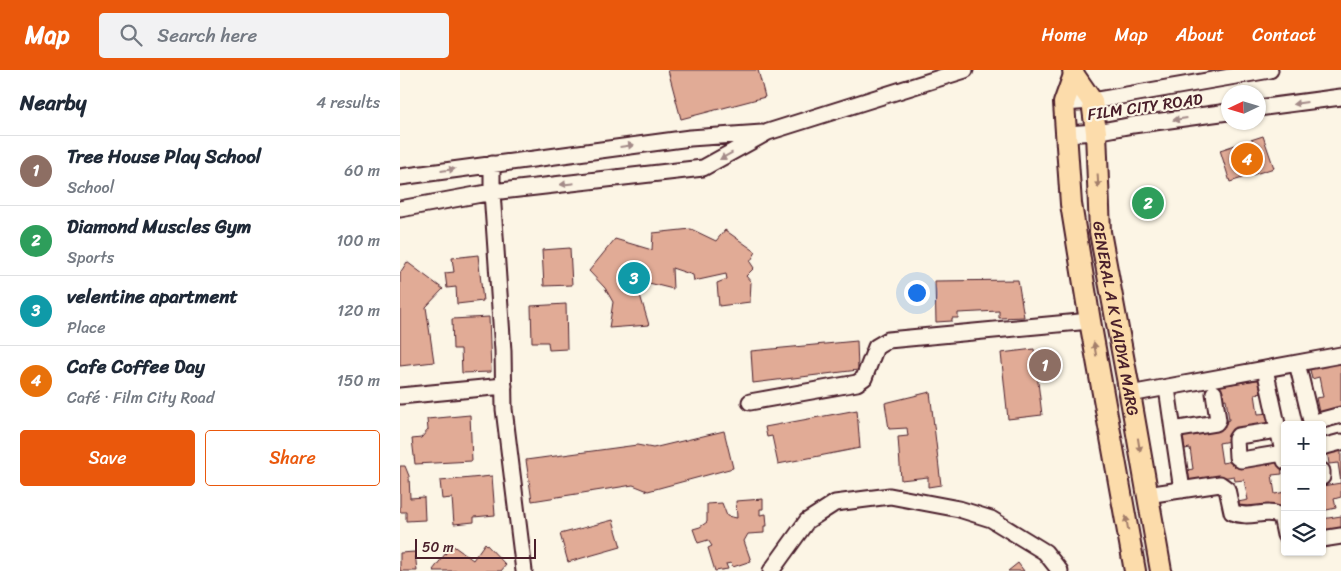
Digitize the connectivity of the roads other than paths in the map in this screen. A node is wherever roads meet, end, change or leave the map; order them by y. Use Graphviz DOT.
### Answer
graph roads {
  1 [pos="965,70"];
  2 [pos="1270,70"];
  3 [pos="1073,72"];
  4 [pos="1341,97"];
  5 [pos="1092,101"];
  6 [pos="1064,103"];
  7 [pos="1266,107"];
  8 [pos="1221,113"];
  9 [pos="768,132"];
  10 [pos="1096,132"];
  11 [pos="1066,134"];
  12 [pos="492,164"];
  13 [pos="400,177"];
  14 [pos="492,192"];
  15 [pos="400,209"];
  16 [pos="1090,321"];
  17 [pos="1341,355"];
  18 [pos="1297,363"];
  19 [pos="1265,369"];
  20 [pos="504,386"];
  21 [pos="1167,388"];
  22 [pos="1214,393"];
  23 [pos="1130,394"];
  24 [pos="400,396"];
  25 [pos="750,402"];
  26 [pos="1341,416"];
  27 [pos="1311,421"];
  28 [pos="1323,421"];
  29 [pos="1172,430"];
  30 [pos="1278,430"];
  31 [pos="1341,442"];
  32 [pos="1281,444"];
  33 [pos="1326,446"];
  34 [pos="1281,457"];
  35 [pos="1182,490"];
  36 [pos="1147,495"];
  37 [pos="1281,520"];
  38 [pos="1341,536"];
  39 [pos="1326,538"];
  40 [pos="524,571"];
  41 [pos="770,571"];
  42 [pos="1060,571"];
  43 [pos="1135,571"];
  44 [pos="1161,571"];
  1 -- 9 [label="street"];
  2 -- 5 [label="street, FILM CITY ROAD"];
  3 -- 5 [label="main road, GENERAL A K VAIDYA MARG"];
  3 -- 6 [label="main road"];
  4 -- 7 [label="street, one-way"];
  5 -- 6 [label="street, FILM CITY ROAD"];
  5 -- 10 [label="main road, GENERAL A K VAIDYA MARG"];
  6 -- 11 [label="main road, GENERAL A K VAIDYA MARG"];
  8 -- 10 [label="street, FILM CITY ROAD, one-way"];
  12 -- 9 [label="street, one-way"];
  9 -- 14 [label="street, one-way"];
  10 -- 11 [label="street, FILM CITY ROAD"];
  10 -- 23 [label="main road, GENERAL A K VAIDYA MARG, one-way"];
  11 -- 16 [label="main road, GENERAL A K VAIDYA MARG"];
  13 -- 12 [label="street, one-way"];
  12 -- 14 [label="street"];
  14 -- 15 [label="street"];
  14 -- 20 [label="street"];
  16 -- 25 [label="street"];
  43 -- 16 [label="main road, GENERAL A K VAIDYA MARG, one-way"];
  17 -- 18 [label="street"];
  18 -- 19 [label="street"];
  18 -- 27 [label="street"];
  19 -- 21 [label="street"];
  19 -- 30 [label="street"];
  20 -- 24 [label="street"];
  20 -- 40 [label="street"];
  21 -- 23 [label="street"];
  21 -- 29 [label="street"];
  22 -- 29 [label="street"];
  23 -- 36 [label="main road, GENERAL A K VAIDYA MARG, one-way"];
  26 -- 28 [label="street"];
  29 -- 35 [label="street"];
  30 -- 32 [label="street"];
  30 -- 34 [label="street"];
  31 -- 33 [label="street"];
  35 -- 36 [label="street"];
  35 -- 37 [label="street"];
  36 -- 44 [label="main road, GENERAL A K VAIDYA MARG"];
  38 -- 39 [label="street"];
  41 -- 42 [label="street"];
}
